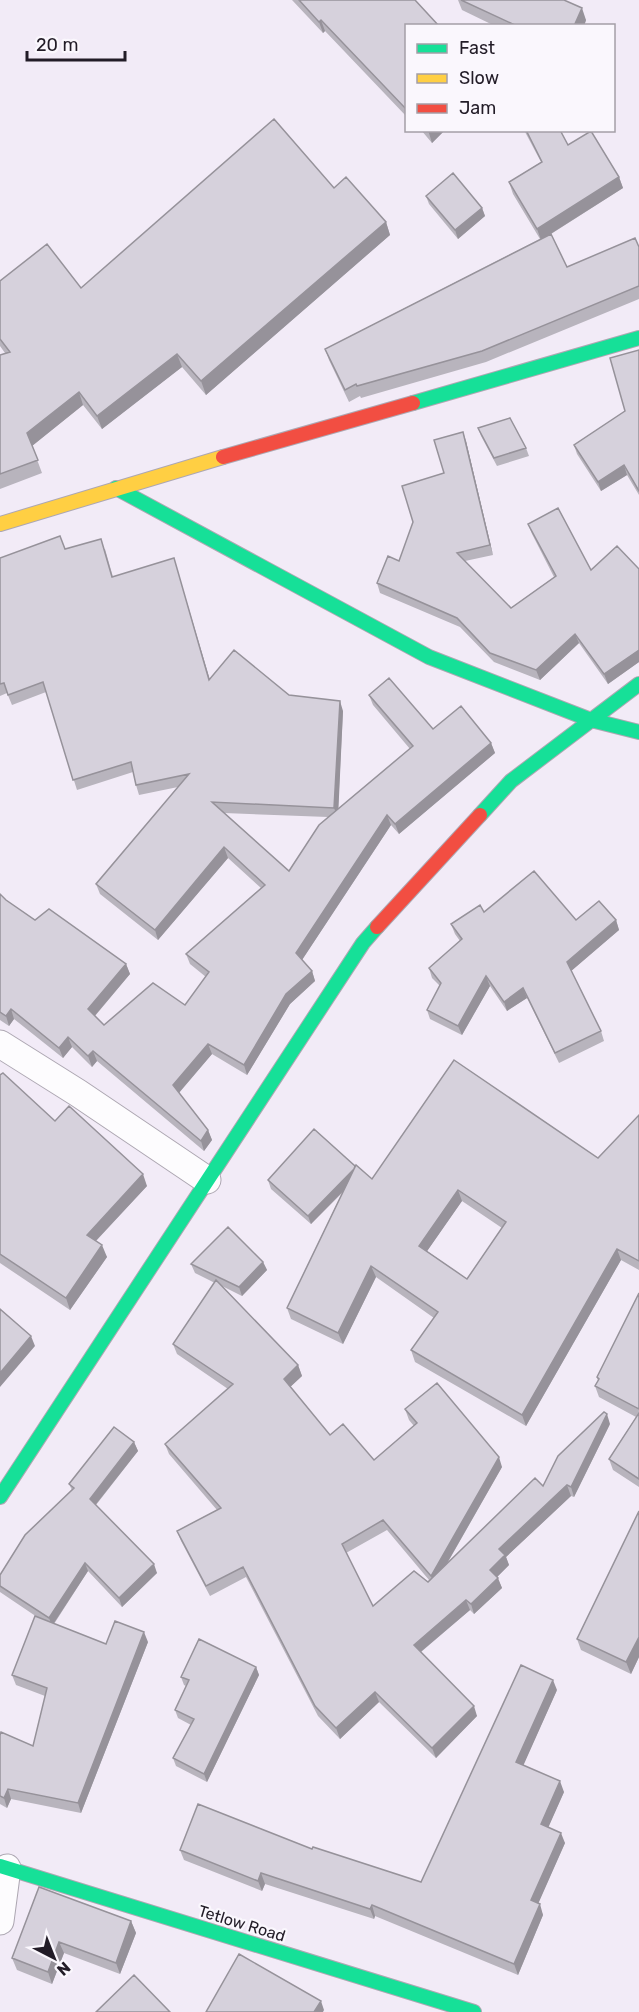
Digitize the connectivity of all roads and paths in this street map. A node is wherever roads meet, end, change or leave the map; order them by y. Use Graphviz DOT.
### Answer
graph roads {
  1 [pos="639,338"];
  2 [pos="116,488"];
  3 [pos="0,524"];
  4 [pos="639,684"];
  5 [pos="591,720"];
  6 [pos="639,732"];
  7 [pos="0,1044"];
  8 [pos="207,1180"];
  9 [pos="0,1497"];
  10 [pos="3,1867"];
  11 [pos="0,1921"];
  12 [pos="474,2012"];
  1 -- 2 [label="street"];
  2 -- 3 [label="street"];
  2 -- 5 [label="street"];
  4 -- 5 [label="street"];
  5 -- 6 [label="street"];
  5 -- 8 [label="street"];
  7 -- 8 [label="street"];
  8 -- 9 [label="street"];
  10 -- 11 [label="street"];
  10 -- 12 [label="street, Tetlow Road"];
}
